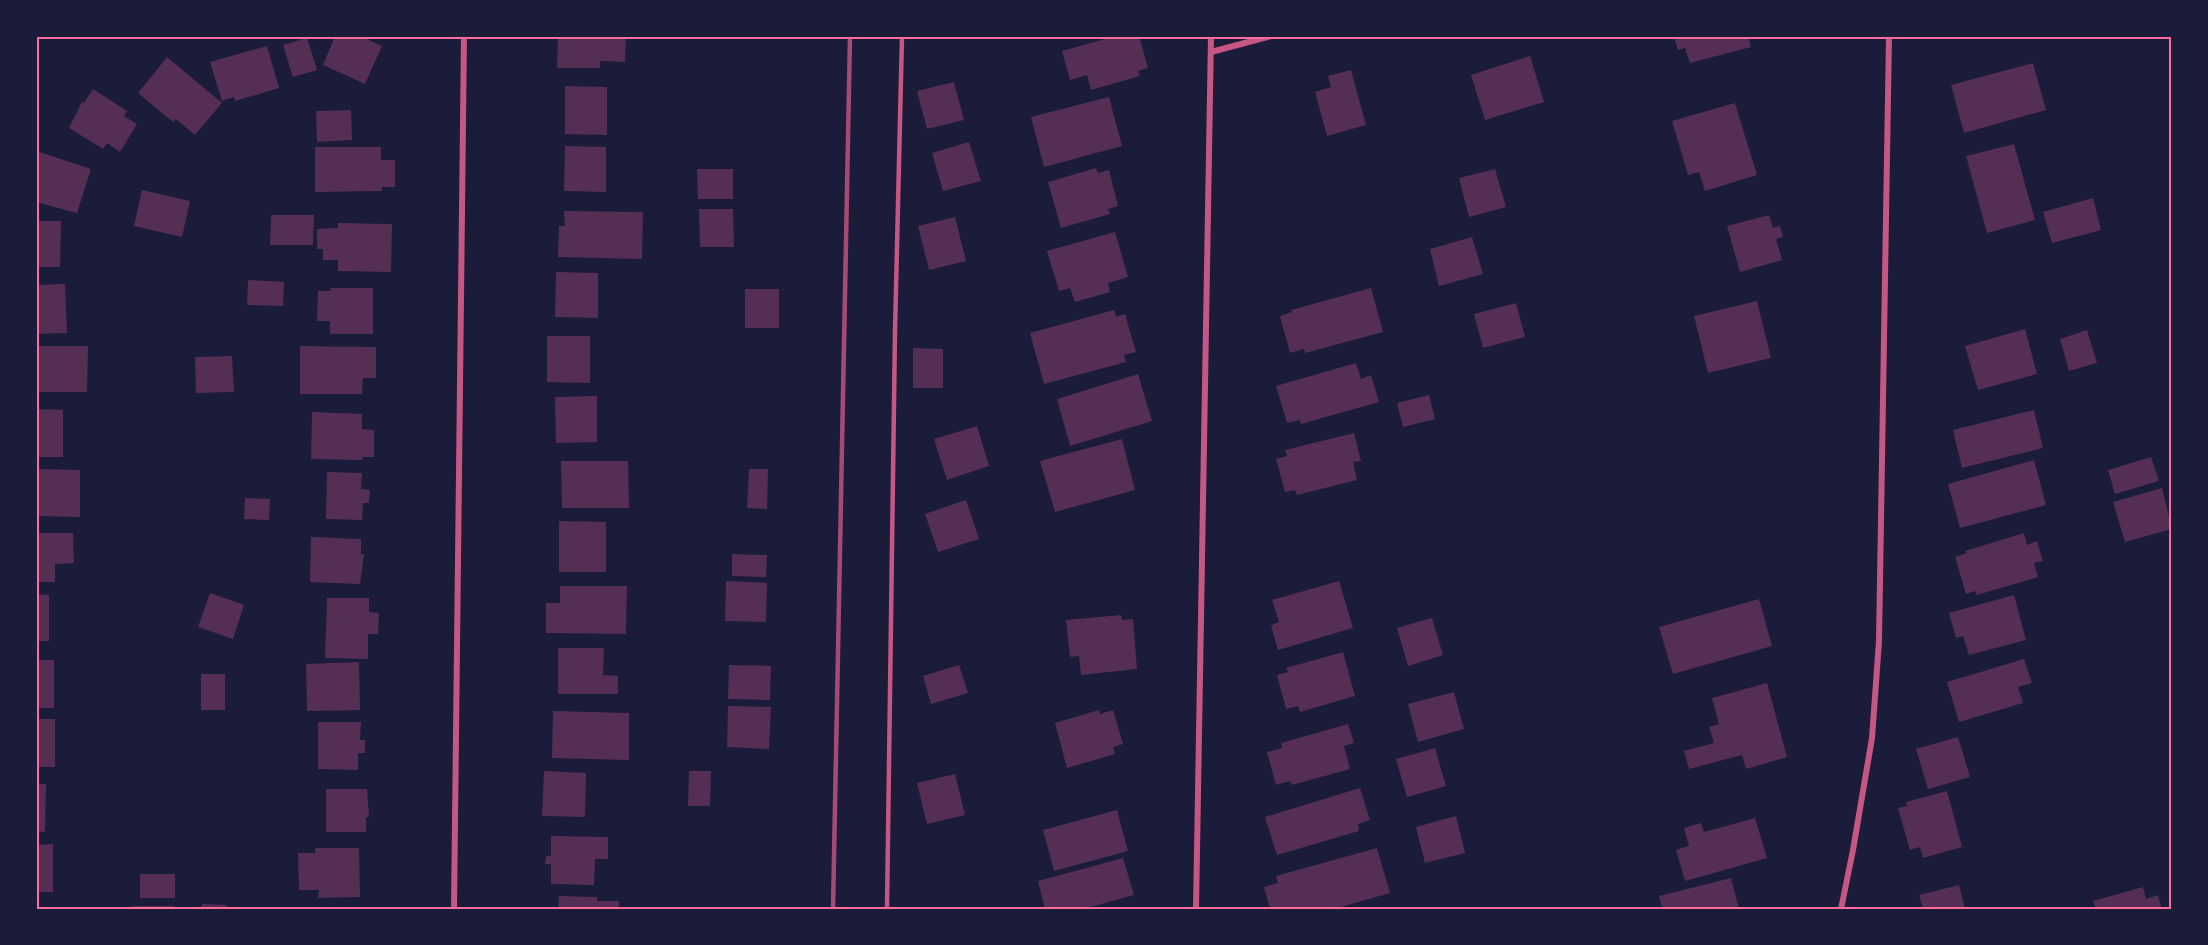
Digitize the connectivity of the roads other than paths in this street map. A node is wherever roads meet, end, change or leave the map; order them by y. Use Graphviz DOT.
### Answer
graph roads {
  1 [pos="464,36"];
  2 [pos="902,36"];
  3 [pos="1211,36"];
  4 [pos="1271,36"];
  5 [pos="1889,36"];
  6 [pos="1211,52"];
  7 [pos="454,909"];
  8 [pos="887,909"];
  9 [pos="1196,909"];
  10 [pos="1841,909"];
  1 -- 7 [label="street"];
  2 -- 8 [label="lane"];
  3 -- 6 [label="street"];
  4 -- 6 [label="street"];
  5 -- 10 [label="street"];
  6 -- 9 [label="street"];
}
